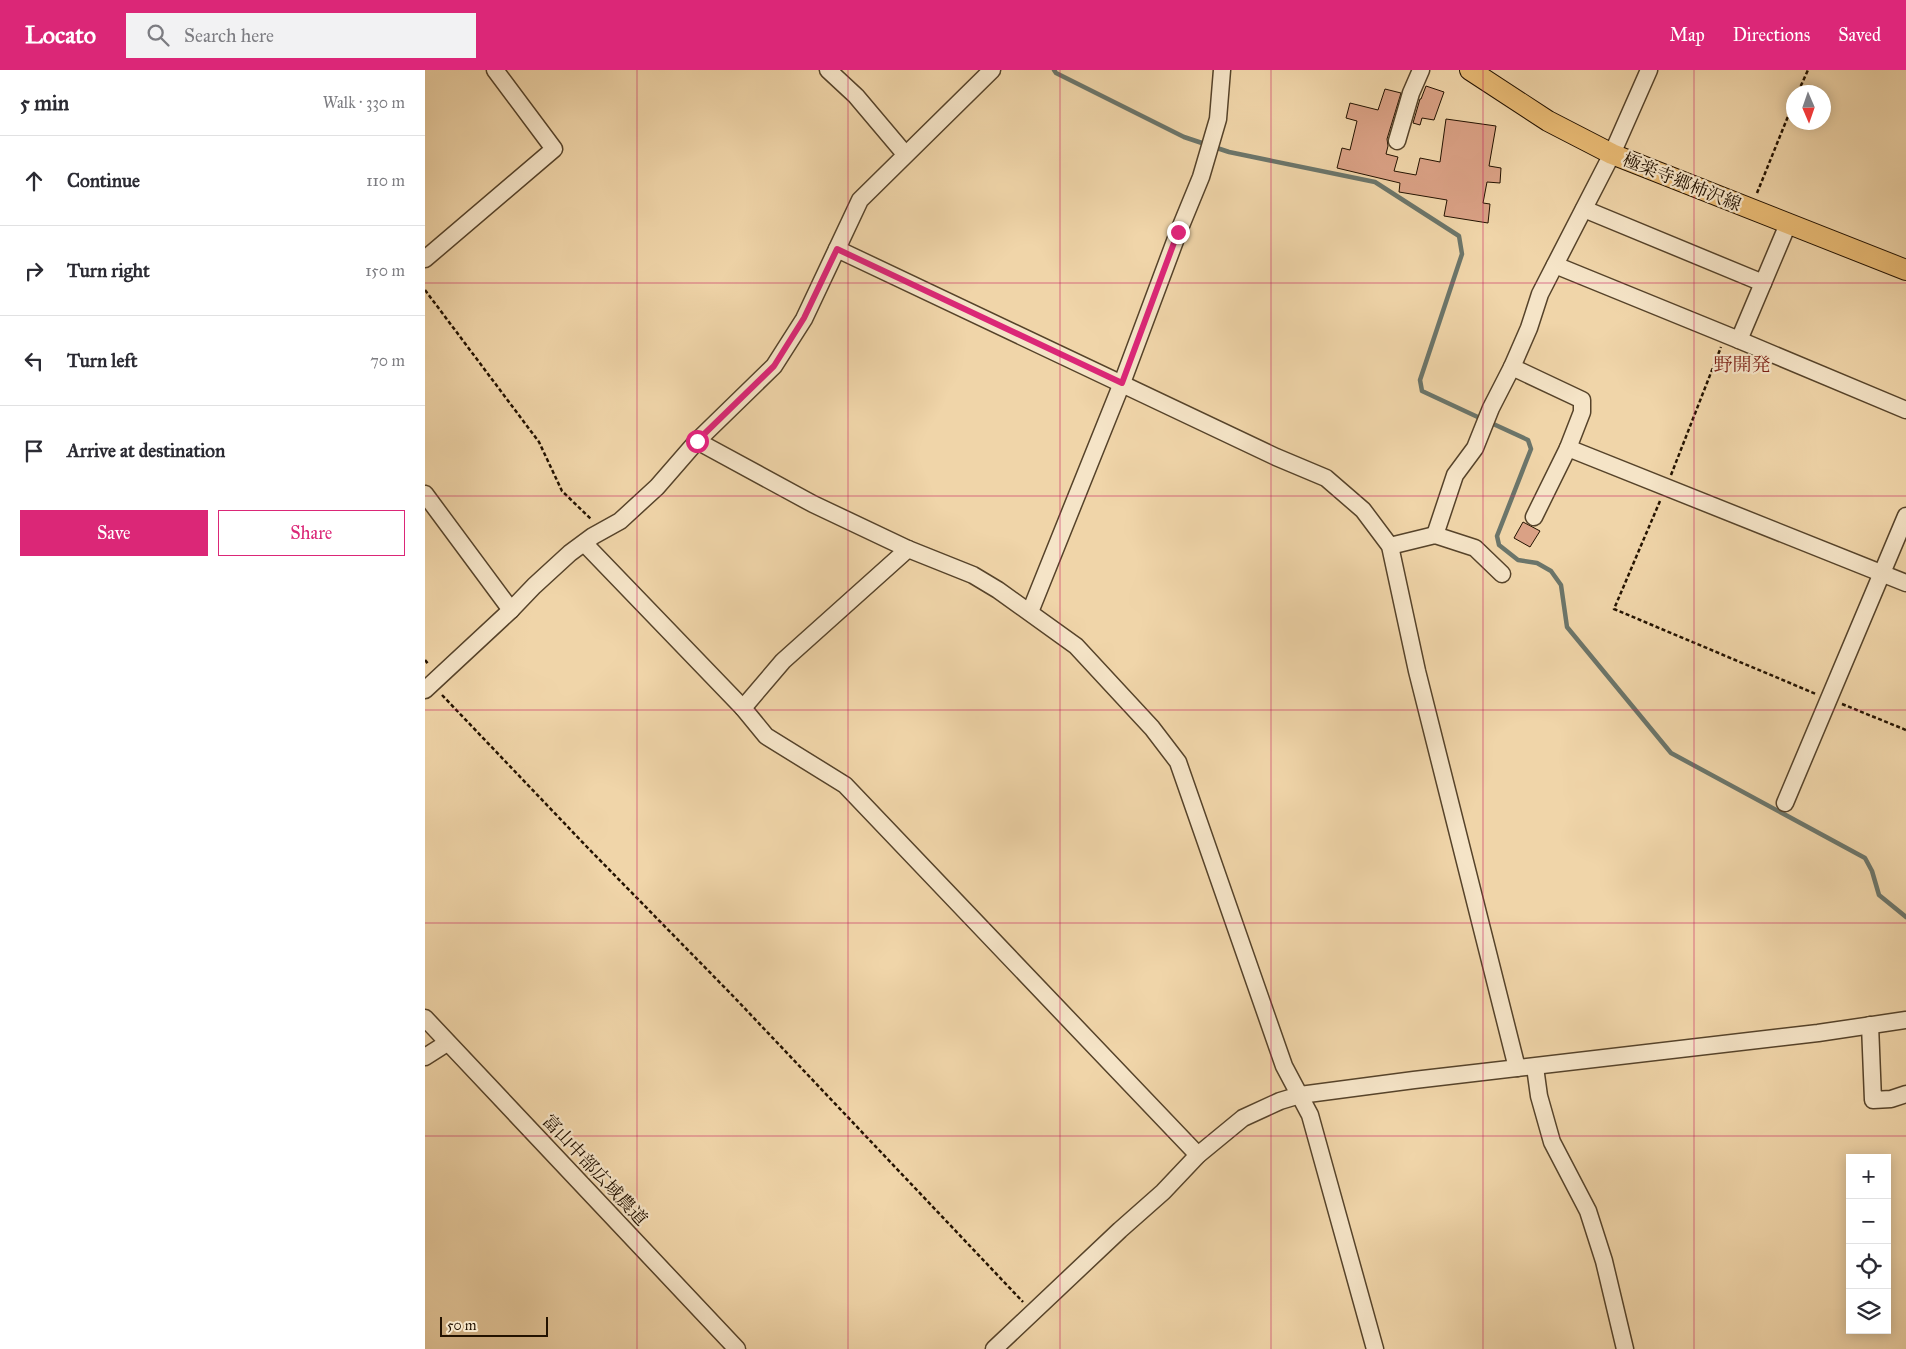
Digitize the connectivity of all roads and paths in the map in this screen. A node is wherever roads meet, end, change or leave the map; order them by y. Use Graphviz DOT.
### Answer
graph roads {
  1 [pos="495,70"];
  2 [pos="828,70"];
  3 [pos="992,70"];
  4 [pos="1222,70"];
  5 [pos="1421,70"];
  6 [pos="1470,70"];
  7 [pos="1649,70"];
  8 [pos="1808,70"];
  9 [pos="1801,85"];
  10 [pos="1786,121"];
  11 [pos="1397,141"];
  12 [pos="905,154"];
  13 [pos="1612,154"];
  14 [pos="1584,209"];
  15 [pos="1750,209"];
  16 [pos="1788,224"];
  17 [pos="837,249"];
  18 [pos="425,259"];
  19 [pos="1555,265"];
  20 [pos="1906,270"];
  21 [pos="1763,283"];
  22 [pos="425,290"];
  23 [pos="1733,337"];
  24 [pos="1512,367"];
  25 [pos="1122,383"];
  26 [pos="1906,410"];
  27 [pos="697,441"];
  28 [pos="1568,448"];
  29 [pos="1666,487"];
  30 [pos="425,494"];
  31 [pos="1906,516"];
  32 [pos="1534,517"];
  33 [pos="601,532"];
  34 [pos="1435,534"];
  35 [pos="584,543"];
  36 [pos="1390,546"];
  37 [pos="908,549"];
  38 [pos="1882,573"];
  39 [pos="1502,574"];
  40 [pos="1906,583"];
  41 [pos="511,610"];
  42 [pos="1030,612"];
  43 [pos="428,687"];
  44 [pos="1828,699"];
  45 [pos="743,708"];
  46 [pos="1906,730"];
  47 [pos="1785,803"];
  48 [pos="425,1018"];
  49 [pos="1906,1020"];
  50 [pos="1869,1025"];
  51 [pos="447,1043"];
  52 [pos="425,1057"];
  53 [pos="1535,1067"];
  54 [pos="1517,1068"];
  55 [pos="1906,1094"];
  56 [pos="1300,1095"];
  57 [pos="1198,1155"];
  58 [pos="1032,1312"];
  59 [pos="737,1349"];
  60 [pos="994,1349"];
  61 [pos="1375,1349"];
  62 [pos="1625,1349"];
  1 -- 18 [label="street"];
  2 -- 12 [label="street"];
  3 -- 12 [label="street"];
  4 -- 25 [label="street"];
  5 -- 11 [label="street"];
  6 -- 13 [label="main road, 極楽寺郷柿沢線"];
  7 -- 13 [label="street"];
  8 -- 9 [label="path"];
  10 -- 15 [label="path"];
  12 -- 17 [label="street"];
  13 -- 14 [label="street"];
  13 -- 15 [label="main road, 極楽寺郷柿沢線"];
  14 -- 19 [label="street"];
  14 -- 21 [label="street"];
  15 -- 16 [label="main road, 極楽寺郷柿沢線"];
  16 -- 20 [label="main road, 極楽寺郷柿沢線"];
  16 -- 21 [label="street"];
  17 -- 25 [label="street"];
  17 -- 27 [label="street"];
  19 -- 23 [label="street"];
  19 -- 24 [label="street"];
  21 -- 23 [label="street"];
  22 -- 33 [label="path"];
  23 -- 26 [label="street"];
  23 -- 29 [label="path"];
  24 -- 28 [label="street"];
  24 -- 34 [label="street"];
  25 -- 36 [label="street"];
  25 -- 42 [label="street"];
  27 -- 33 [label="street"];
  27 -- 37 [label="street"];
  28 -- 29 [label="street"];
  28 -- 32 [label="street"];
  29 -- 38 [label="street"];
  29 -- 44 [label="path"];
  30 -- 41 [label="street"];
  31 -- 38 [label="street"];
  33 -- 35 [label="street"];
  34 -- 36 [label="street"];
  34 -- 39 [label="street"];
  35 -- 41 [label="street"];
  35 -- 45 [label="street"];
  36 -- 54 [label="street"];
  37 -- 42 [label="street"];
  37 -- 45 [label="street"];
  38 -- 40 [label="street"];
  38 -- 44 [label="street"];
  41 -- 43 [label="street"];
  42 -- 56 [label="street"];
  43 -- 58 [label="path"];
  44 -- 46 [label="path"];
  44 -- 47 [label="street"];
  45 -- 57 [label="street"];
  48 -- 51 [label="street, 富山中部広域農道"];
  49 -- 50 [label="street"];
  50 -- 53 [label="street"];
  50 -- 55 [label="street"];
  51 -- 52 [label="street"];
  51 -- 59 [label="street, 富山中部広域農道"];
  53 -- 54 [label="street"];
  53 -- 62 [label="street"];
  54 -- 56 [label="street"];
  56 -- 57 [label="street"];
  56 -- 61 [label="street"];
  57 -- 58 [label="street"];
  58 -- 60 [label="street"];
}
